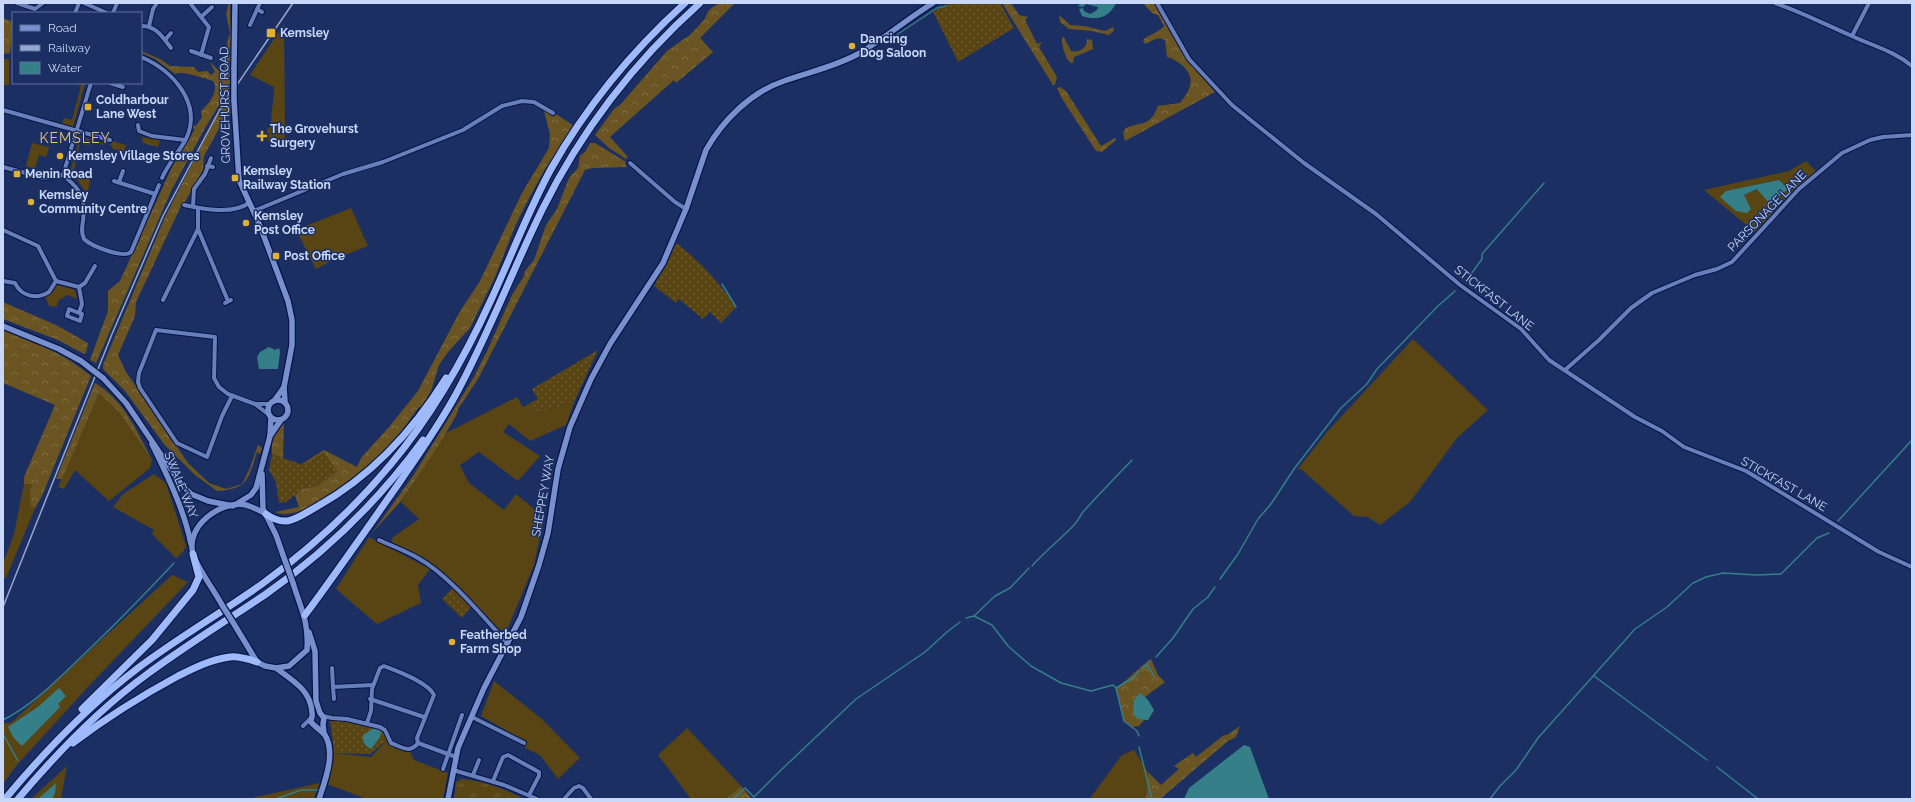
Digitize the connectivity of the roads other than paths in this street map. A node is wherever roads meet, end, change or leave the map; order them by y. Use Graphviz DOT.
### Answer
graph roads {
  1 [pos="18,3"];
  2 [pos="43,3"];
  3 [pos="84,3"];
  4 [pos="156,3"];
  5 [pos="190,3"];
  6 [pos="235,3"];
  7 [pos="260,3"];
  8 [pos="685,3"];
  9 [pos="700,3"];
  10 [pos="933,3"];
  11 [pos="1157,3"];
  12 [pos="1775,3"];
  13 [pos="1870,3"];
  14 [pos="212,7"];
  15 [pos="257,9"];
  16 [pos="105,12"];
  17 [pos="262,12"];
  18 [pos="201,17"];
  19 [pos="250,25"];
  20 [pos="142,26"];
  21 [pos="148,26"];
  22 [pos="171,33"];
  23 [pos="1852,36"];
  24 [pos="165,40"];
  25 [pos="171,48"];
  26 [pos="191,51"];
  27 [pos="201,55"];
  28 [pos="142,58"];
  29 [pos="211,58"];
  30 [pos="1912,66"];
  31 [pos="91,84"];
  32 [pos="113,84"];
  33 [pos="123,87"];
  34 [pos="3,110"];
  35 [pos="553,114"];
  36 [pos="138,125"];
  37 [pos="77,131"];
  38 [pos="1912,135"];
  39 [pos="110,140"];
  40 [pos="185,140"];
  41 [pos="211,158"];
  42 [pos="630,163"];
  43 [pos="3,166"];
  44 [pos="207,166"];
  45 [pos="213,167"];
  46 [pos="123,171"];
  47 [pos="63,175"];
  48 [pos="162,178"];
  49 [pos="114,181"];
  50 [pos="119,182"];
  51 [pos="159,185"];
  52 [pos="155,194"];
  53 [pos="249,203"];
  54 [pos="184,205"];
  55 [pos="193,206"];
  56 [pos="198,208"];
  57 [pos="686,209"];
  58 [pos="254,211"];
  59 [pos="198,229"];
  60 [pos="3,230"];
  61 [pos="95,266"];
  62 [pos="3,281"];
  63 [pos="56,281"];
  64 [pos="79,287"];
  65 [pos="164,298"];
  66 [pos="228,301"];
  67 [pos="79,313"];
  68 [pos="3,326"];
  69 [pos="464,355"];
  70 [pos="474,359"];
  71 [pos="1565,370"];
  72 [pos="284,387"];
  73 [pos="232,396"];
  74 [pos="272,402"];
  75 [pos="285,402"];
  76 [pos="255,404"];
  77 [pos="270,416"];
  78 [pos="280,420"];
  79 [pos="143,427"];
  80 [pos="270,436"];
  81 [pos="262,470"];
  82 [pos="233,506"];
  83 [pos="266,514"];
  84 [pos="379,540"];
  85 [pos="193,554"];
  86 [pos="1912,567"];
  87 [pos="305,615"];
  88 [pos="508,644"];
  89 [pos="257,662"];
  90 [pos="276,668"];
  91 [pos="332,668"];
  92 [pos="374,685"];
  93 [pos="333,688"];
  94 [pos="334,699"];
  95 [pos="370,699"];
  96 [pos="322,714"];
  97 [pos="462,715"];
  98 [pos="312,716"];
  99 [pos="424,717"];
  100 [pos="472,717"];
  101 [pos="335,718"];
  102 [pos="323,723"];
  103 [pos="367,723"];
  104 [pos="314,725"];
  105 [pos="324,734"];
  106 [pos="418,743"];
  107 [pos="524,743"];
  108 [pos="448,754"];
  109 [pos="40,757"];
  110 [pos="456,757"];
  111 [pos="479,760"];
  112 [pos="51,761"];
  113 [pos="443,770"];
  114 [pos="453,770"];
  115 [pos="473,775"];
  116 [pos="493,781"];
  117 [pos="529,795"];
  118 [pos="5,799"];
  119 [pos="18,799"];
  120 [pos="319,799"];
  121 [pos="448,799"];
  122 [pos="537,799"];
  123 [pos="564,799"];
  124 [pos="591,799"];
  1 -- 2 [label="street"];
  3 -- 16 [label="street"];
  4 -- 21 [label="street"];
  5 -- 18 [label="street"];
  6 -- 53 [label="street, GROVEHURST ROAD, bridge"];
  7 -- 15 [label="street"];
  8 -- 69 [label="highway"];
  9 -- 70 [label="highway"];
  10 -- 57 [label="street, SHEPPEY WAY"];
  11 -- 71 [label="street, STICKFAST LANE"];
  12 -- 23 [label="street"];
  13 -- 23 [label="street"];
  14 -- 18 [label="street"];
  15 -- 17 [label="street"];
  15 -- 19 [label="street"];
  18 -- 27 [label="street"];
  20 -- 21 [label="street"];
  21 -- 24 [label="street"];
  22 -- 24 [label="street"];
  23 -- 30 [label="street"];
  24 -- 25 [label="street"];
  26 -- 27 [label="street"];
  27 -- 29 [label="street"];
  28 -- 40 [label="street"];
  31 -- 37 [label="street"];
  32 -- 33 [label="street"];
  34 -- 37 [label="street"];
  35 -- 58 [label="street"];
  36 -- 40 [label="street"];
  37 -- 39 [label="street"];
  37 -- 47 [label="street"];
  38 -- 71 [label="street, PARSONAGE LANE"];
  40 -- 48 [label="street"];
  41 -- 44 [label="street"];
  42 -- 57 [label="street"];
  43 -- 47 [label="street"];
  44 -- 45 [label="street"];
  44 -- 55 [label="street"];
  46 -- 50 [label="street"];
  47 -- 52 [label="street"];
  49 -- 50 [label="street"];
  50 -- 52 [label="street"];
  51 -- 52 [label="street"];
  53 -- 56 [label="street"];
  53 -- 58 [label="street, GROVEHURST ROAD"];
  54 -- 55 [label="street"];
  55 -- 56 [label="street"];
  56 -- 59 [label="street"];
  57 -- 88 [label="street, SHEPPEY WAY"];
  58 -- 72 [label="street, GROVEHURST ROAD"];
  59 -- 65 [label="street"];
  59 -- 66 [label="street"];
  60 -- 63 [label="street"];
  61 -- 64 [label="street"];
  62 -- 63 [label="street"];
  63 -- 64 [label="street"];
  64 -- 67 [label="street"];
  68 -- 79 [label="street, SWALE WAY, bridge"];
  69 -- 83 [label="highway"];
  69 -- 109 [label="highway"];
  70 -- 87 [label="highway"];
  70 -- 112 [label="highway"];
  71 -- 86 [label="street, STICKFAST LANE"];
  72 -- 74 [label="street, GROVEHURST ROAD"];
  72 -- 75 [label="street, GROVEHURST ROAD"];
  73 -- 73 [label="street"];
  73 -- 76 [label="street"];
  74 -- 75 [label="street"];
  74 -- 76 [label="street"];
  74 -- 77 [label="street"];
  75 -- 78 [label="street"];
  76 -- 77 [label="street"];
  77 -- 78 [label="street"];
  77 -- 80 [label="street"];
  78 -- 80 [label="street"];
  79 -- 82 [label="street, SWALE WAY"];
  79 -- 85 [label="street, SWALE WAY"];
  80 -- 81 [label="street"];
  81 -- 82 [label="street"];
  81 -- 83 [label="street"];
  82 -- 83 [label="street, SWALE WAY"];
  82 -- 85 [label="street"];
  83 -- 87 [label="street, bridge"];
  84 -- 88 [label="street"];
  85 -- 89 [label="street, SWALE WAY, bridge"];
  85 -- 109 [label="highway"];
  87 -- 90 [label="street"];
  87 -- 96 [label="street"];
  88 -- 100 [label="street, SHEPPEY WAY"];
  89 -- 90 [label="street"];
  89 -- 112 [label="highway"];
  90 -- 98 [label="street"];
  91 -- 93 [label="street"];
  92 -- 93 [label="street"];
  92 -- 95 [label="street"];
  92 -- 99 [label="street"];
  93 -- 94 [label="street"];
  95 -- 99 [label="street"];
  95 -- 103 [label="street"];
  96 -- 98 [label="street"];
  96 -- 101 [label="street"];
  96 -- 102 [label="street"];
  97 -- 108 [label="street"];
  98 -- 104 [label="street"];
  98 -- 104 [label="street"];
  99 -- 106 [label="street"];
  100 -- 107 [label="street"];
  100 -- 110 [label="street, SHEPPEY WAY"];
  101 -- 102 [label="street"];
  101 -- 103 [label="street"];
  102 -- 104 [label="street"];
  102 -- 105 [label="street"];
  103 -- 106 [label="street"];
  104 -- 105 [label="street"];
  105 -- 120 [label="street"];
  106 -- 108 [label="street"];
  108 -- 110 [label="street"];
  108 -- 113 [label="street"];
  109 -- 118 [label="highway"];
  110 -- 114 [label="street"];
  111 -- 115 [label="street"];
  112 -- 119 [label="highway"];
  114 -- 115 [label="street"];
  114 -- 121 [label="street"];
  115 -- 116 [label="street"];
  116 -- 117 [label="street"];
  116 -- 117 [label="street"];
  117 -- 122 [label="street"];
  123 -- 124 [label="street"];
}
